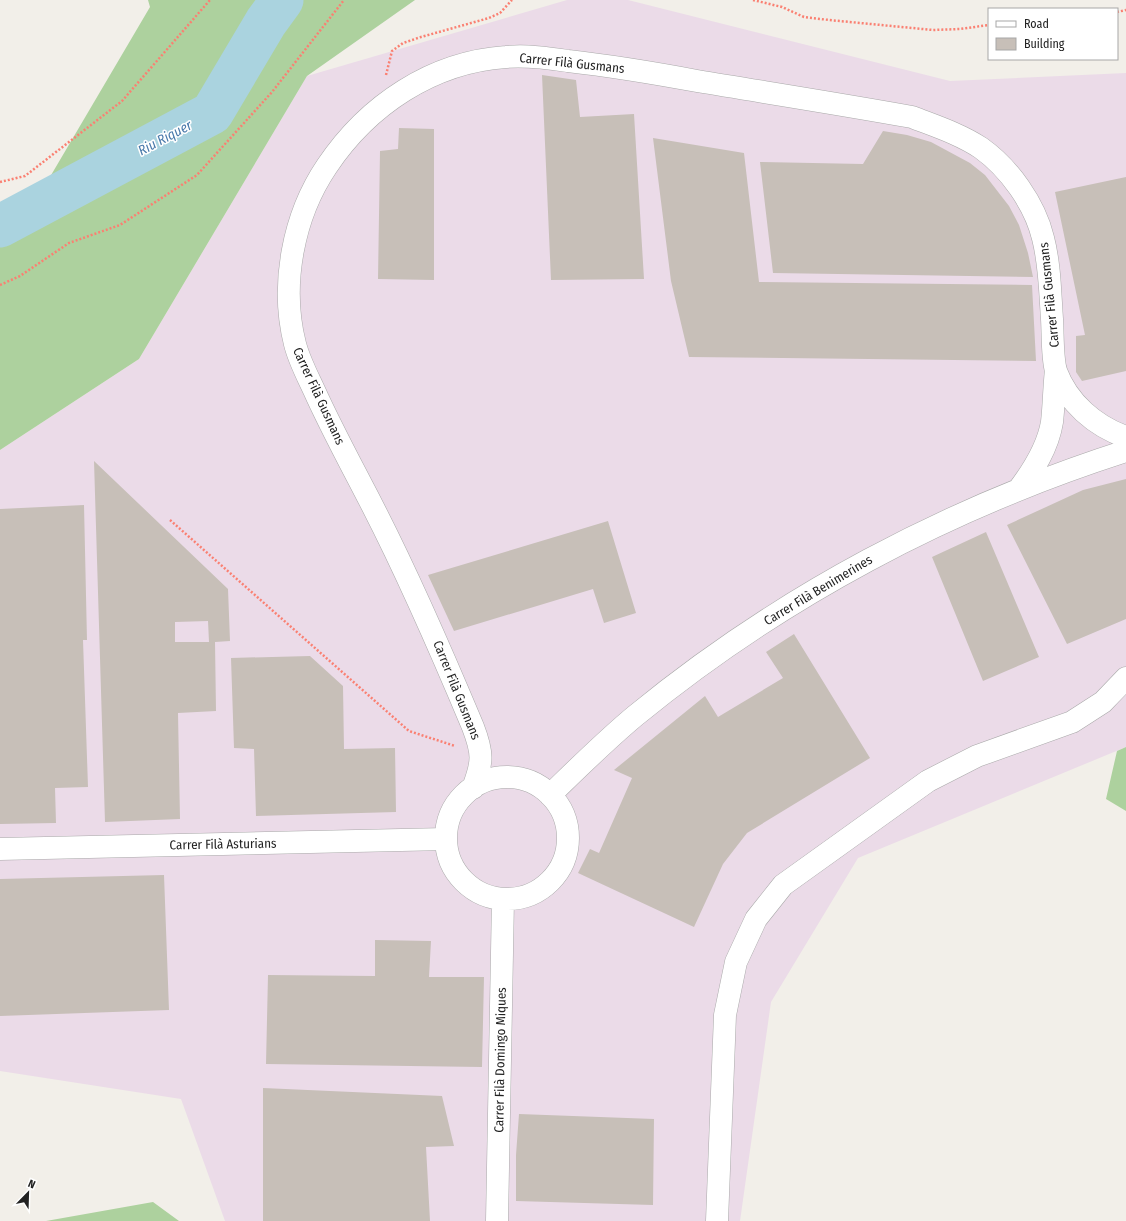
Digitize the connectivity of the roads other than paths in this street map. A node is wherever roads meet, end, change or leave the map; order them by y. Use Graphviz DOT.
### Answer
graph roads {
  1 [pos="1056,370"];
  2 [pos="1126,437"];
  3 [pos="1126,451"];
  4 [pos="1019,489"];
  5 [pos="1126,678"];
  6 [pos="473,788"];
  7 [pos="550,795"];
  8 [pos="446,839"];
  9 [pos="0,848"];
  10 [pos="504,899"];
  11 [pos="497,1221"];
  12 [pos="717,1221"];
  1 -- 2 [label="street, Carrer Filà Gusmans"];
  1 -- 4 [label="street"];
  1 -- 6 [label="street, Carrer Filà Gusmans"];
  3 -- 4 [label="street, Carrer Filà Benimerines"];
  4 -- 7 [label="street, Carrer Filà Benimerines"];
  5 -- 12 [label="street"];
  6 -- 7 [label="street"];
  6 -- 8 [label="street"];
  7 -- 10 [label="street"];
  8 -- 9 [label="street, Carrer Filà Asturians"];
  8 -- 10 [label="street"];
  10 -- 11 [label="street, Carrer Filà Domingo Miques"];
}
